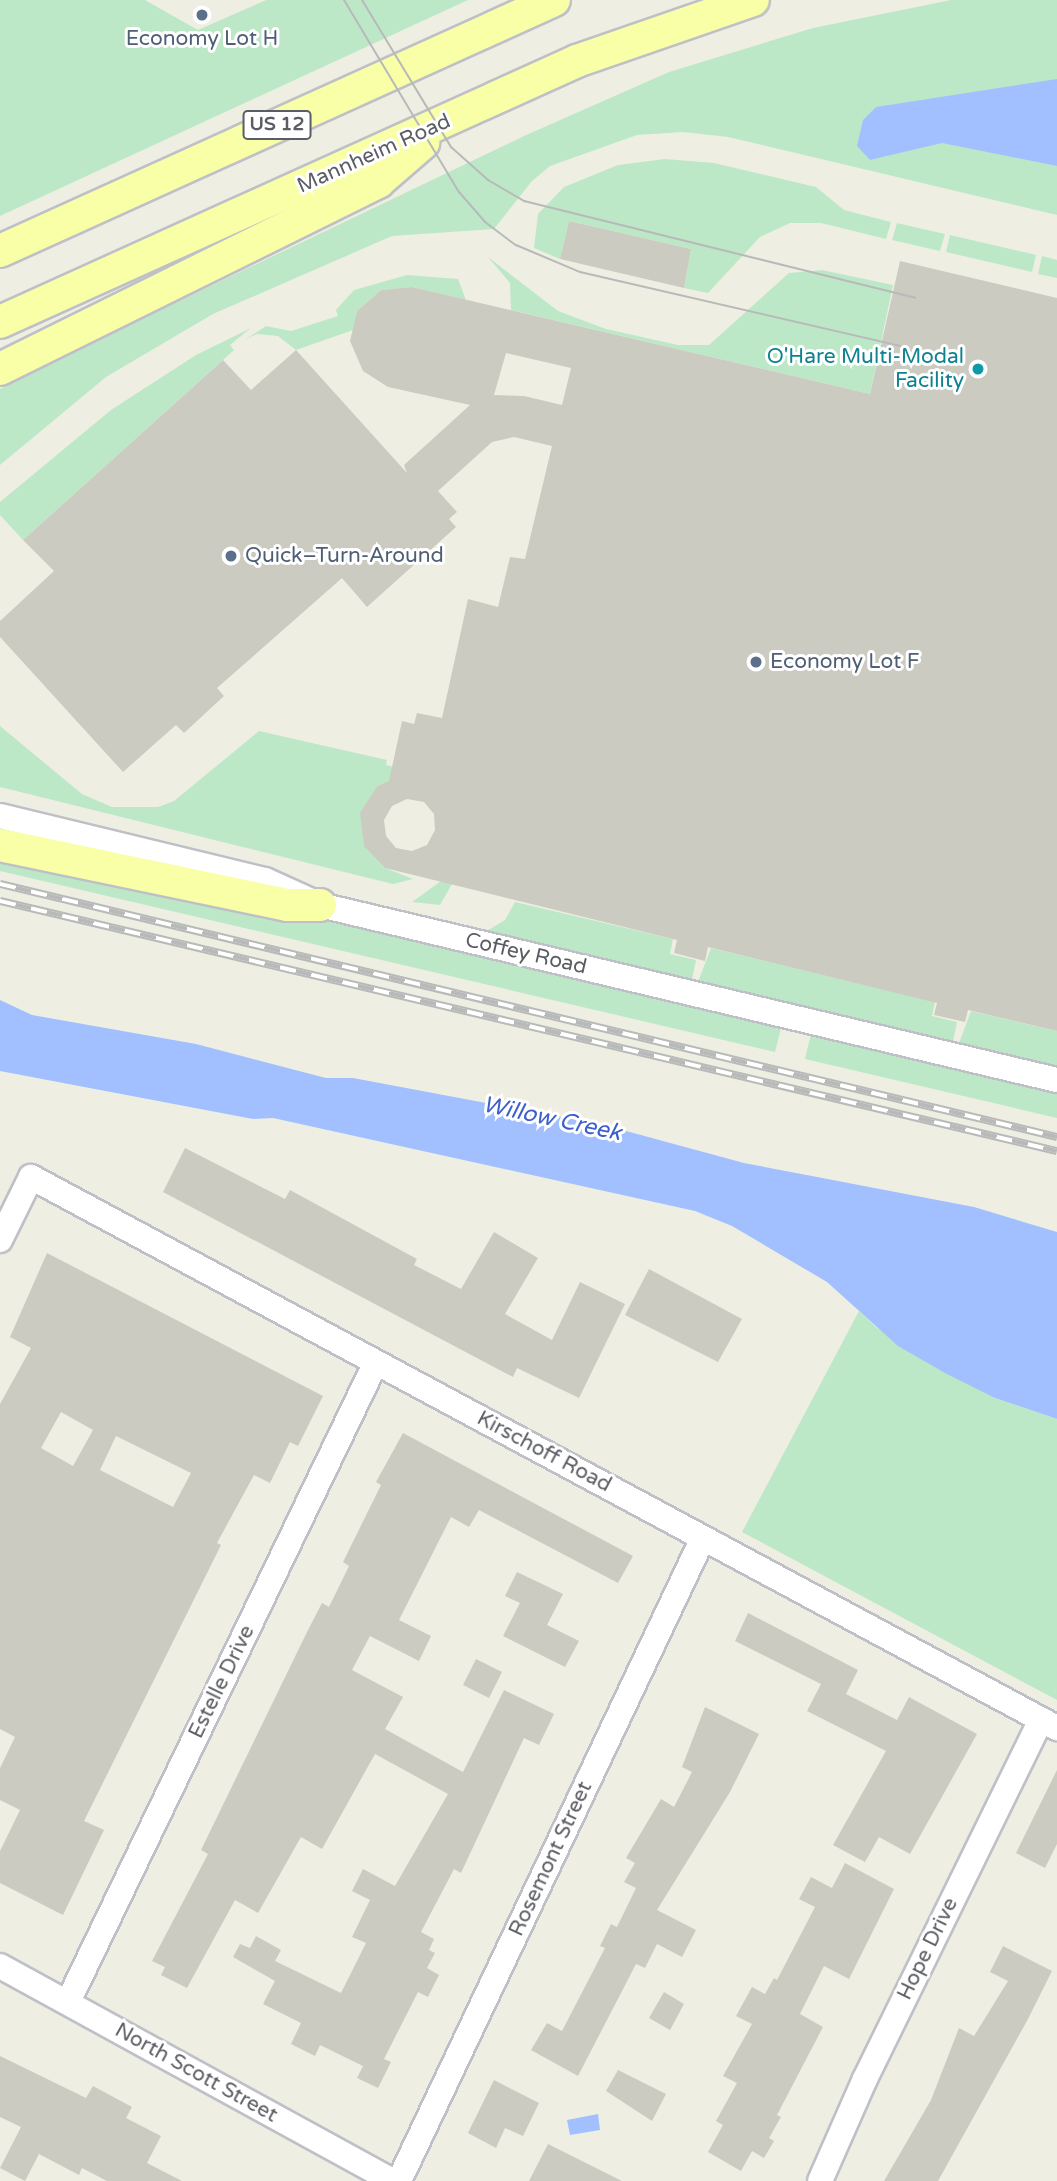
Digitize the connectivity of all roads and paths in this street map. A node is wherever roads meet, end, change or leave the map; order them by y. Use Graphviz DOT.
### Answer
graph roads {
  1 [pos="555,0"];
  2 [pos="753,0"];
  3 [pos="451,118"];
  4 [pos="0,251"];
  5 [pos="0,322"];
  6 [pos="0,369"];
  7 [pos="0,816"];
  8 [pos="0,845"];
  9 [pos="320,905"];
  10 [pos="1057,1080"];
  11 [pos="0,1240"];
  12 [pos="376,1362"];
  13 [pos="703,1538"];
  14 [pos="1049,1724"];
  15 [pos="0,1966"];
  16 [pos="68,2002"];
  17 [pos="392,2181"];
  18 [pos="399,2181"];
  19 [pos="820,2181"];
  1 -- 4 [label="main road, US 12"];
  2 -- 3 [label="main road, Mannheim Road"];
  3 -- 5 [label="main road, Mannheim Road"];
  3 -- 6 [label="main road"];
  7 -- 9 [label="street, Coffey Road"];
  8 -- 9 [label="main road"];
  9 -- 10 [label="street, Coffey Road"];
  11 -- 12 [label="street, Kirschoff Road"];
  12 -- 13 [label="street, Kirschoff Road"];
  12 -- 16 [label="street, Estelle Drive"];
  13 -- 14 [label="street, Kirschoff Road"];
  13 -- 18 [label="street, Rosemont Street"];
  14 -- 19 [label="street, Hope Drive"];
  15 -- 16 [label="street, North Scott Street"];
  16 -- 17 [label="street, North Scott Street"];
}
